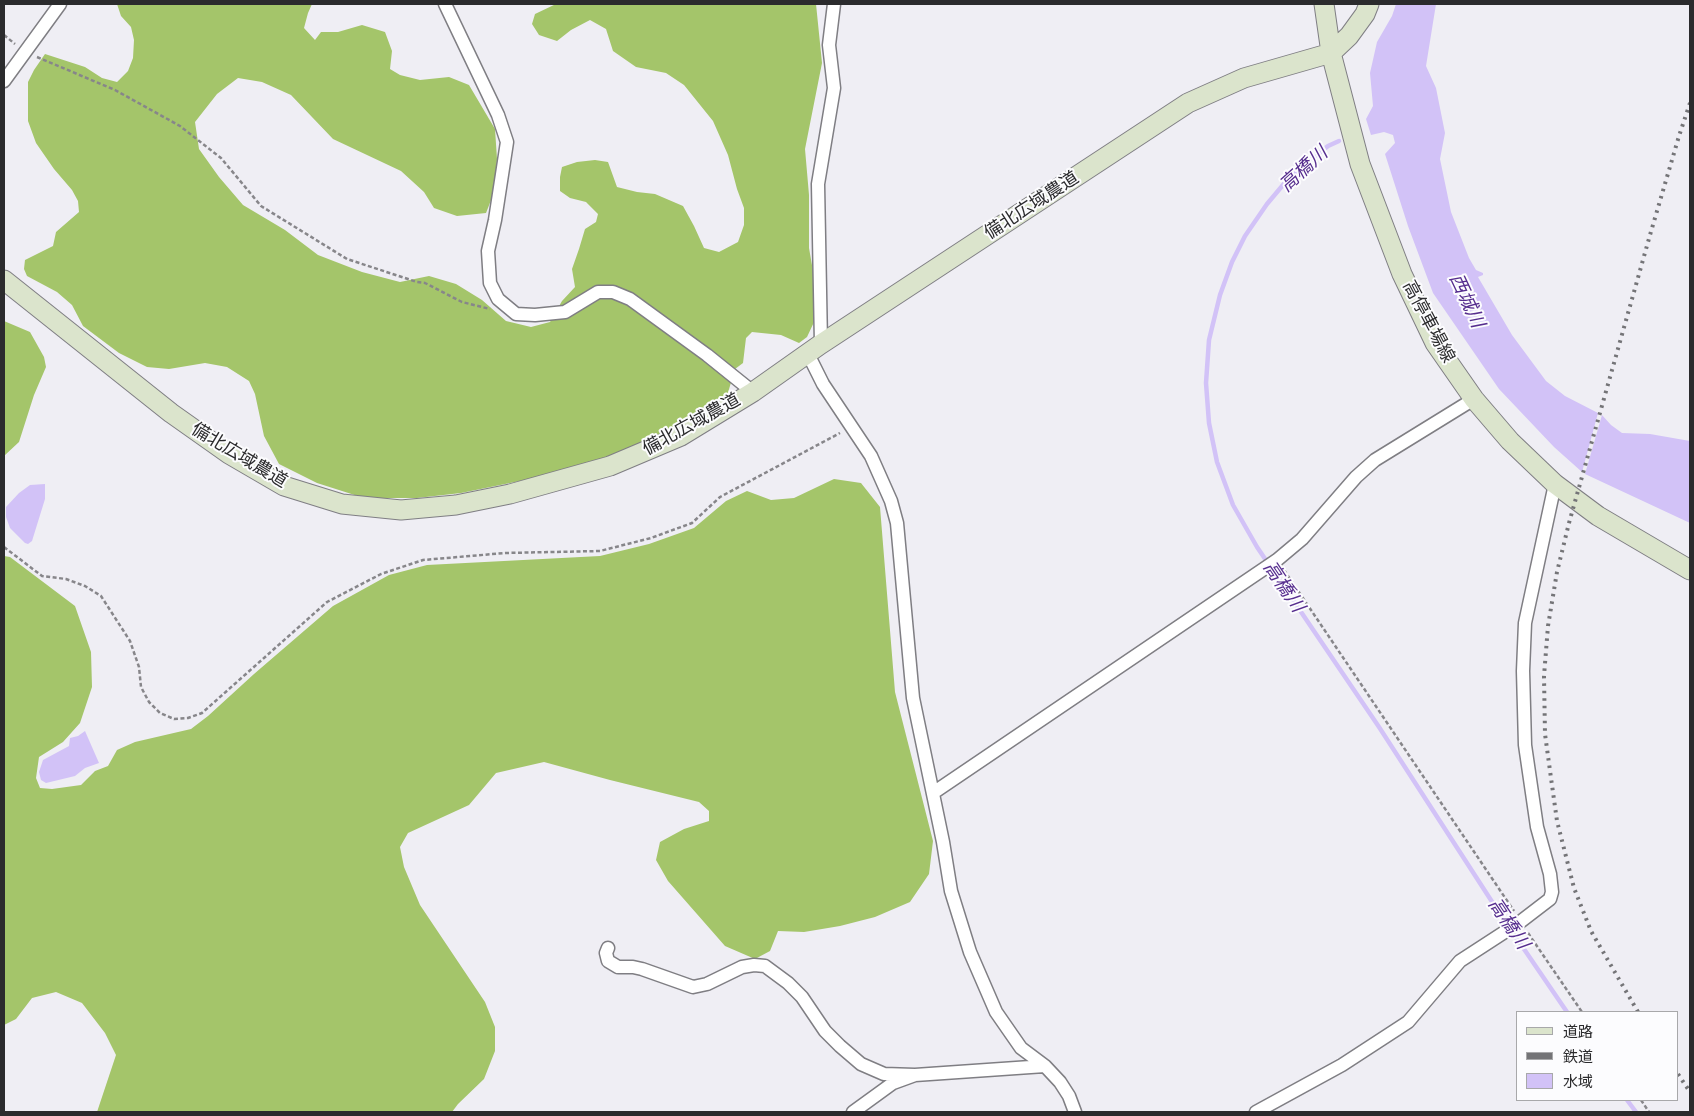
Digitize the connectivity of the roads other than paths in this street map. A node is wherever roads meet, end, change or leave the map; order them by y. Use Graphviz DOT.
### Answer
graph roads {
  1 [pos="60,4"];
  2 [pos="445,4"];
  3 [pos="834,4"];
  4 [pos="1324,4"];
  5 [pos="1369,4"];
  6 [pos="1332,53"];
  7 [pos="4,80"];
  8 [pos="4,280"];
  9 [pos="814,349"];
  10 [pos="753,392"];
  11 [pos="1474,400"];
  12 [pos="1555,484"];
  13 [pos="1690,570"];
  14 [pos="933,793"];
  15 [pos="608,948"];
  16 [pos="1045,1066"];
  17 [pos="916,1075"];
  18 [pos="853,1112"];
  19 [pos="1075,1112"];
  20 [pos="1256,1112"];
  1 -- 7 [label="street"];
  2 -- 10 [label="street"];
  3 -- 9 [label="street"];
  4 -- 6 [label="street, 高停車場線"];
  5 -- 6 [label="street"];
  6 -- 9 [label="street, 備北広域農道"];
  6 -- 11 [label="street, 高停車場線"];
  8 -- 10 [label="street, 備北広域農道"];
  9 -- 10 [label="street, 備北広域農道"];
  9 -- 14 [label="street"];
  11 -- 12 [label="street, 高停車場線"];
  11 -- 14 [label="street"];
  12 -- 13 [label="street, 高停車場線"];
  12 -- 20 [label="street"];
  14 -- 16 [label="street"];
  15 -- 17 [label="street"];
  16 -- 17 [label="street"];
  16 -- 19 [label="street"];
  17 -- 18 [label="street"];
}
